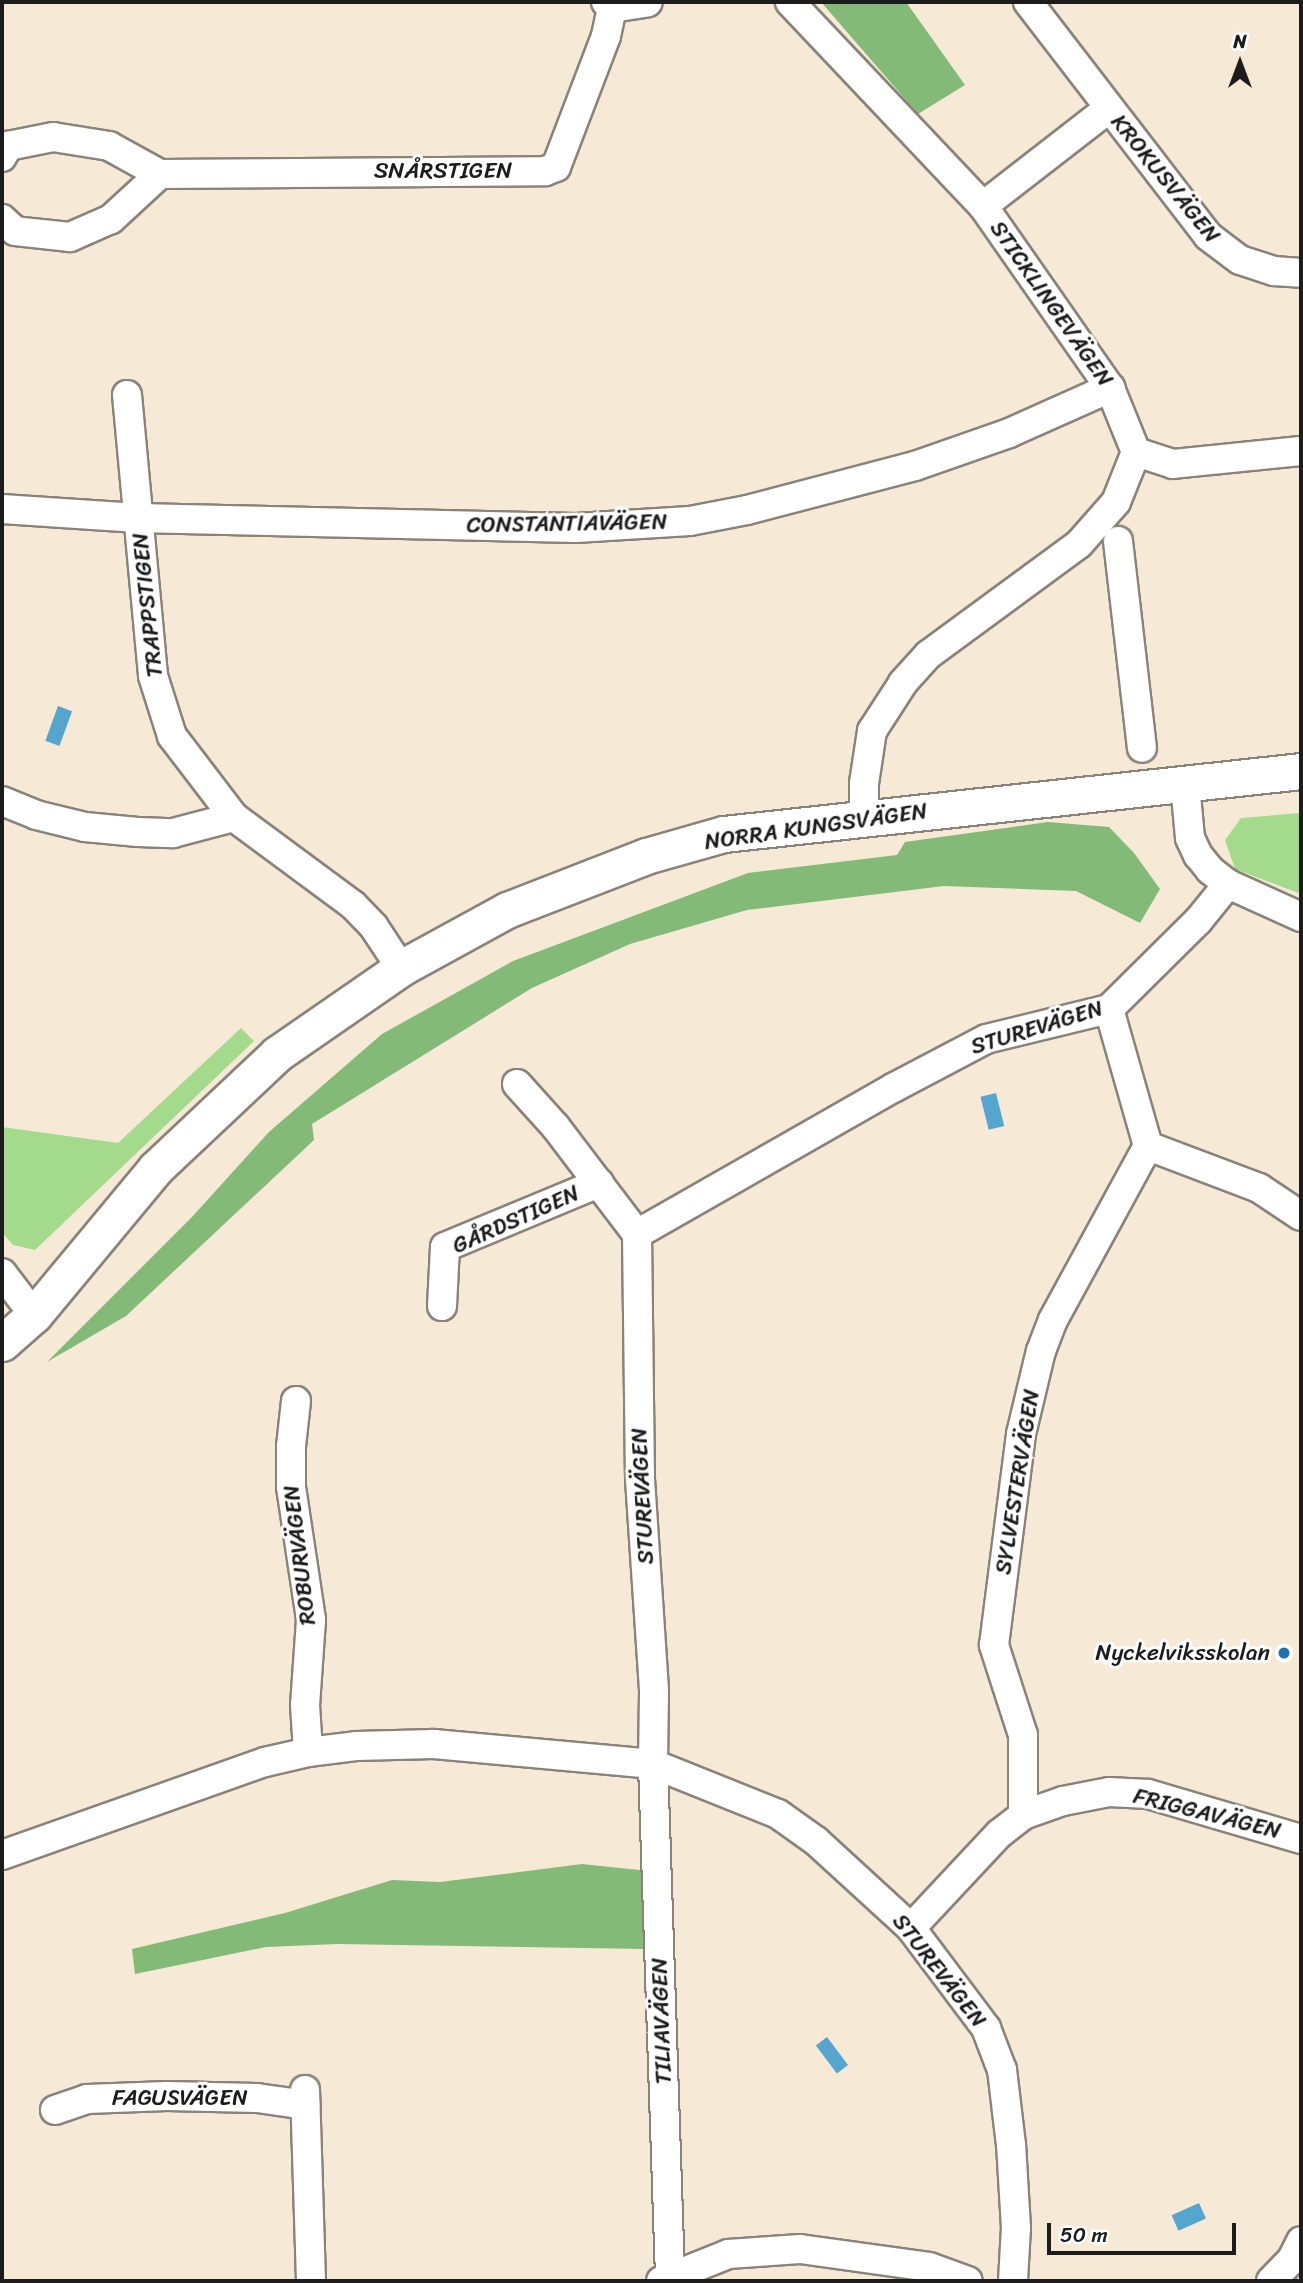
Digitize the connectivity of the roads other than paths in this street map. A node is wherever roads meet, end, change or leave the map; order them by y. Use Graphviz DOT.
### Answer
graph roads {
  1 [pos="648,2"];
  2 [pos="790,2"];
  3 [pos="1028,2"];
  4 [pos="609,5"];
  5 [pos="1108,109"];
  6 [pos="2,157"];
  7 [pos="160,174"];
  8 [pos="983,206"];
  9 [pos="2,219"];
  10 [pos="1301,273"];
  11 [pos="1110,388"];
  12 [pos="127,395"];
  13 [pos="1301,451"];
  14 [pos="1136,452"];
  15 [pos="2,509"];
  16 [pos="138,518"];
  17 [pos="1118,541"];
  18 [pos="1142,748"];
  19 [pos="1301,771"];
  20 [pos="1185,784"];
  21 [pos="2,801"];
  22 [pos="234,817"];
  23 [pos="864,818"];
  24 [pos="1228,884"];
  25 [pos="1301,917"];
  26 [pos="401,968"];
  27 [pos="1108,1009"];
  28 [pos="517,1084"];
  29 [pos="1148,1146"];
  30 [pos="599,1183"];
  31 [pos="1301,1216"];
  32 [pos="637,1234"];
  33 [pos="2,1273"];
  34 [pos="442,1306"];
  35 [pos="34,1315"];
  36 [pos="2,1343"];
  37 [pos="296,1401"];
  38 [pos="308,1752"];
  39 [pos="653,1765"];
  40 [pos="1023,1815"];
  41 [pos="1301,1839"];
  42 [pos="2,1855"];
  43 [pos="911,1928"];
  44 [pos="55,2110"];
  45 [pos="1301,2241"];
  46 [pos="666,2279"];
  47 [pos="311,2281"];
  48 [pos="968,2281"];
  49 [pos="1013,2281"];
  50 [pos="1271,2281"];
  1 -- 4 [label="street"];
  2 -- 8 [label="street, STICKLINGEVÄGEN"];
  3 -- 5 [label="street, KROKUSVÄGEN"];
  4 -- 7 [label="street, SNÅRSTIGEN"];
  5 -- 8 [label="street, KROKUSVÄGEN"];
  5 -- 10 [label="street, KROKUSVÄGEN"];
  6 -- 7 [label="street, SNÅRSTIGEN"];
  7 -- 9 [label="street"];
  8 -- 11 [label="street, STICKLINGEVÄGEN"];
  11 -- 14 [label="street, STICKLINGEVÄGEN"];
  11 -- 16 [label="street, CONSTANTIAVÄGEN"];
  12 -- 16 [label="street, TRAPPSTIGEN"];
  13 -- 14 [label="street"];
  14 -- 23 [label="street"];
  15 -- 16 [label="street, CONSTANTIAVÄGEN"];
  16 -- 22 [label="street, TRAPPSTIGEN"];
  17 -- 18 [label="street"];
  19 -- 20 [label="main road, NORRA KUNGSVÄGEN"];
  20 -- 23 [label="main road, NORRA KUNGSVÄGEN"];
  20 -- 24 [label="street"];
  21 -- 22 [label="street"];
  22 -- 26 [label="street, TRAPPSTIGEN"];
  23 -- 26 [label="main road, NORRA KUNGSVÄGEN"];
  24 -- 25 [label="street"];
  24 -- 27 [label="street, STUREVÄGEN"];
  26 -- 35 [label="main road, NORRA KUNGSVÄGEN"];
  27 -- 29 [label="street"];
  27 -- 32 [label="street, STUREVÄGEN"];
  28 -- 30 [label="street, GÅRDSTIGEN"];
  29 -- 31 [label="street"];
  29 -- 40 [label="street, SYLVESTERVÄGEN"];
  30 -- 32 [label="street, GÅRDSTIGEN"];
  30 -- 34 [label="street, GÅRDSTIGEN"];
  32 -- 39 [label="street, STUREVÄGEN"];
  33 -- 35 [label="street"];
  35 -- 36 [label="main road, NORRA KUNGSVÄGEN"];
  37 -- 38 [label="street, ROBURVÄGEN"];
  38 -- 39 [label="street"];
  38 -- 42 [label="street"];
  39 -- 43 [label="street, STUREVÄGEN"];
  39 -- 46 [label="street, TILIAVÄGEN"];
  40 -- 41 [label="street, FRIGGAVÄGEN"];
  40 -- 43 [label="street, FRIGGAVÄGEN"];
  43 -- 49 [label="street, STUREVÄGEN"];
  44 -- 47 [label="street, FAGUSVÄGEN"];
  45 -- 50 [label="street"];
  46 -- 48 [label="street"];
}
